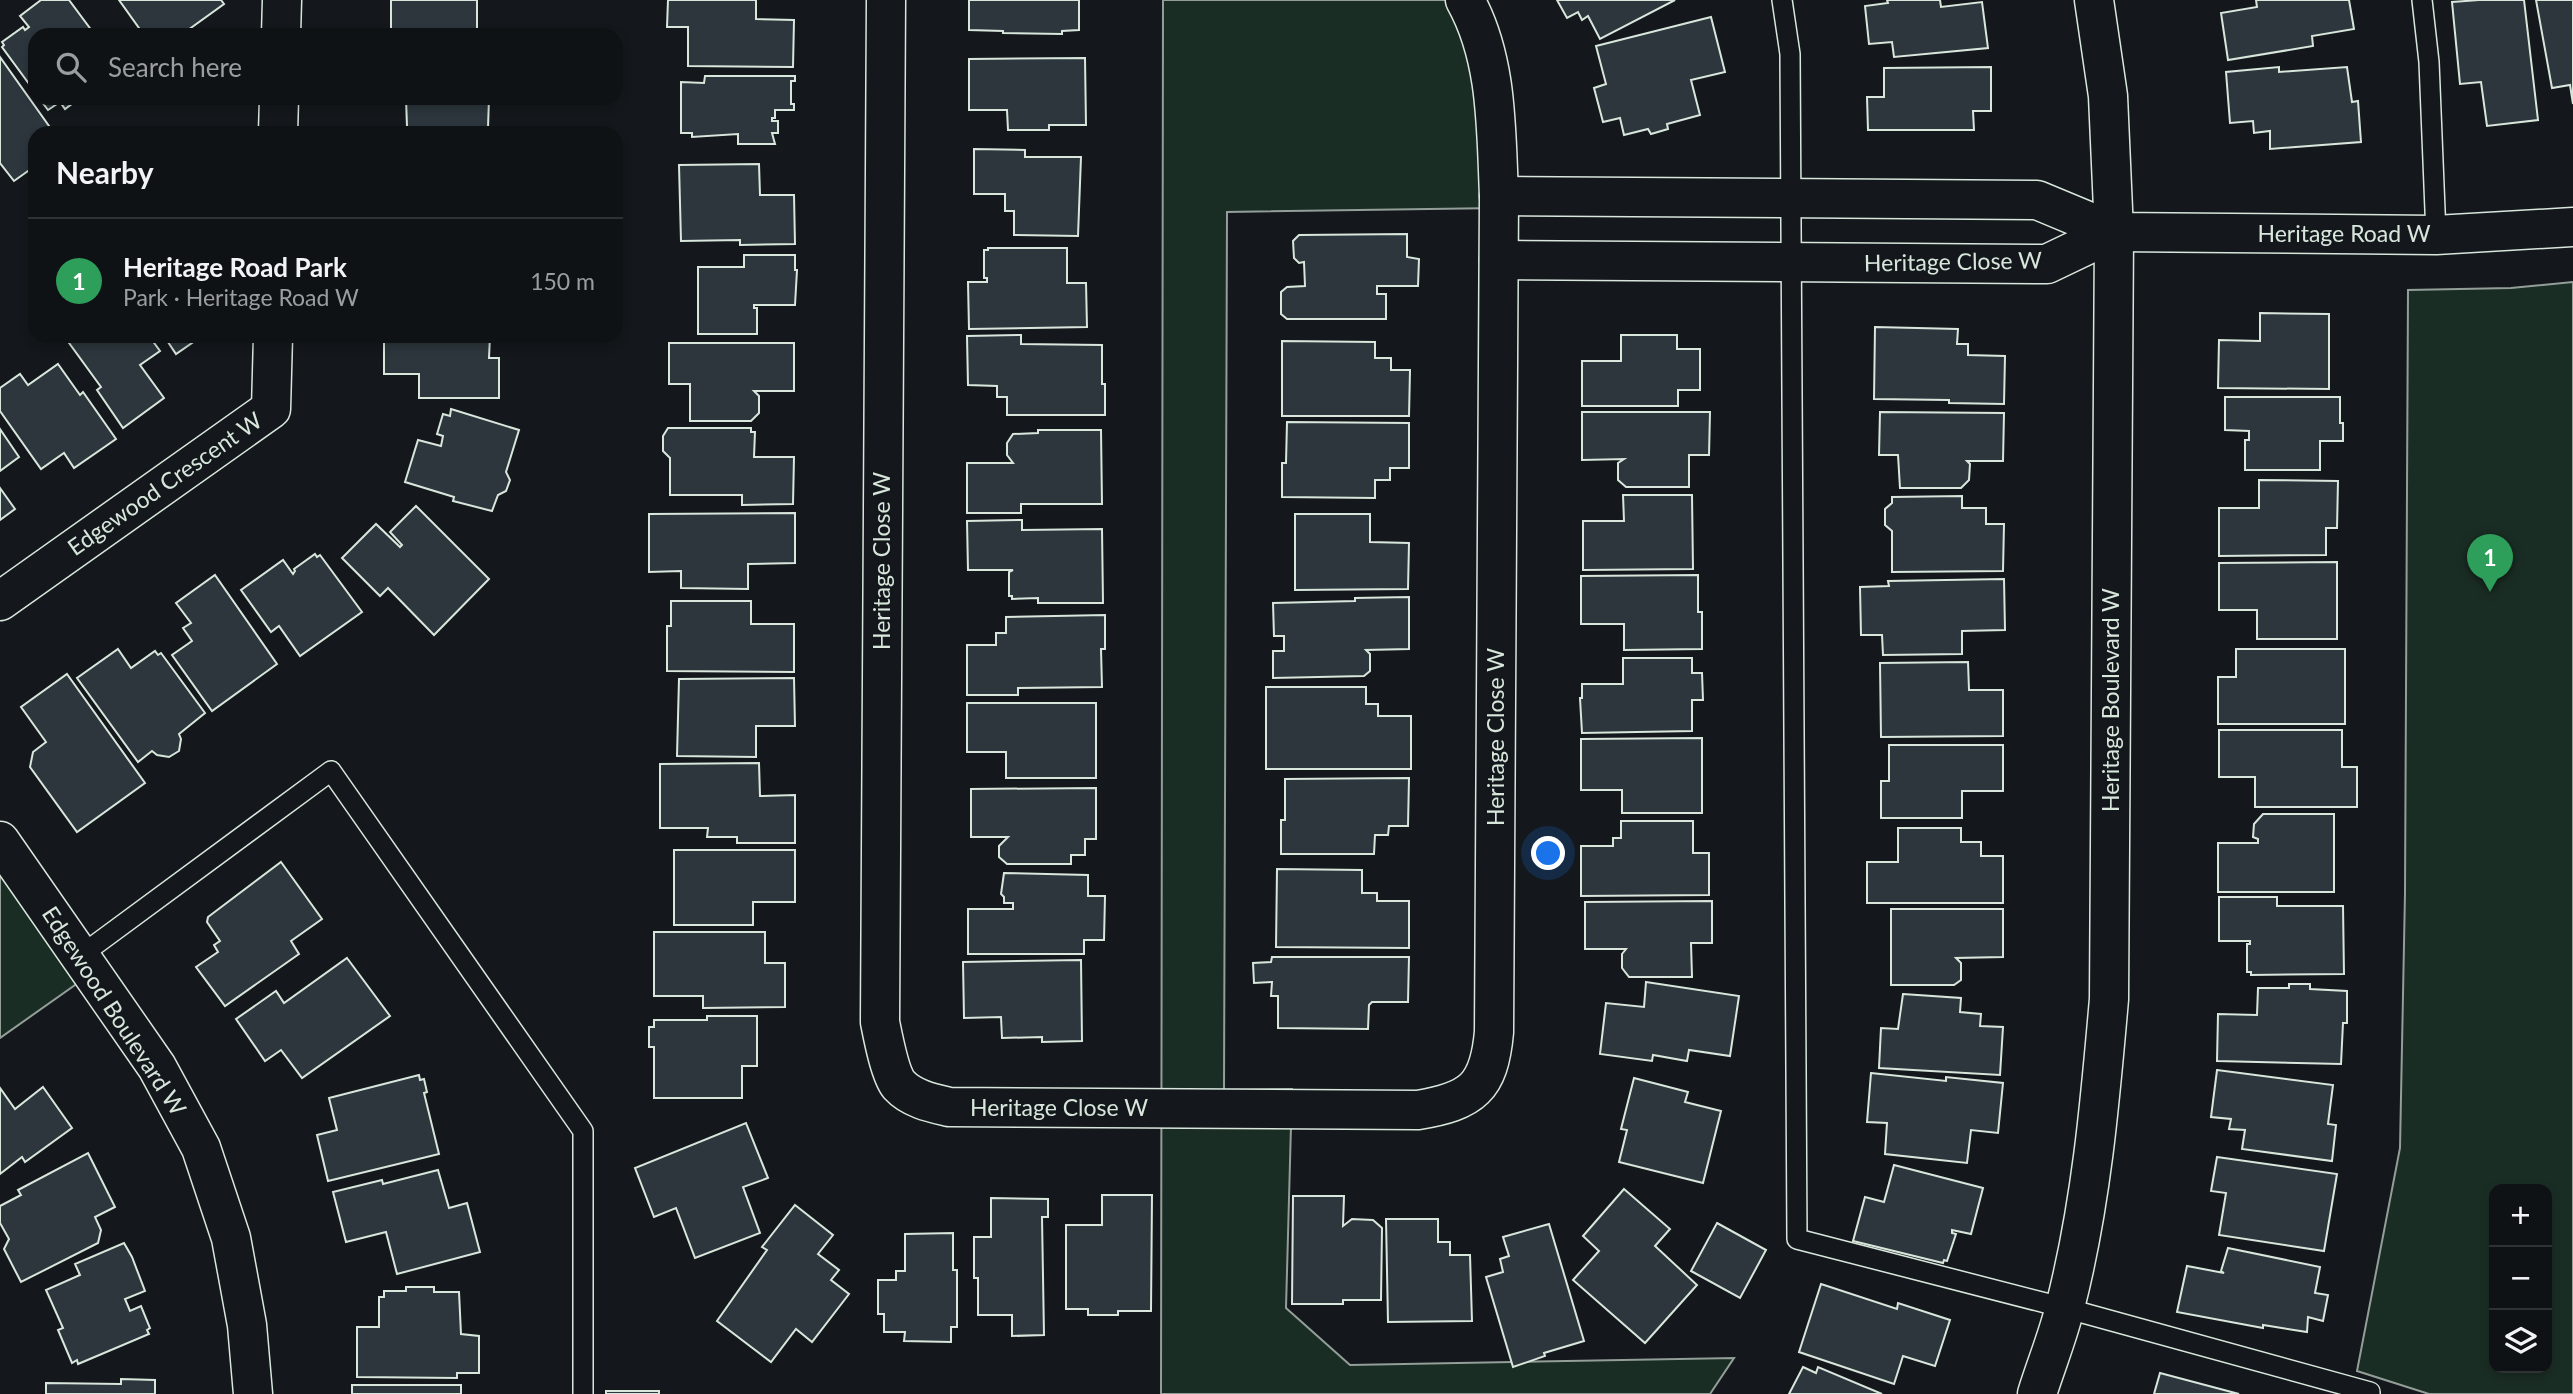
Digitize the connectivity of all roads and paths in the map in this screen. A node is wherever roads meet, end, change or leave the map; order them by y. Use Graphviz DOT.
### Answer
graph roads {
  1 [pos="282,0"];
  2 [pos="886,0"];
  3 [pos="1465,0"];
  4 [pos="1782,0"];
  5 [pos="2094,0"];
  6 [pos="2422,0"];
  7 [pos="281,28"];
  8 [pos="279,105"];
  9 [pos="278,126"];
  10 [pos="1499,196"];
  11 [pos="1791,198"];
  12 [pos="2573,227"];
  13 [pos="2115,232"];
  14 [pos="2436,235"];
  15 [pos="1499,260"];
  16 [pos="1792,262"];
  17 [pos="273,343"];
  18 [pos="0,601"];
  19 [pos="0,841"];
  20 [pos="80,956"];
  21 [pos="2065,1308"];
  22 [pos="253,1394"];
  23 [pos="583,1394"];
  24 [pos="2037,1394"];
  25 [pos="2370,1394"];
  1 -- 7 [label="street"];
  2 -- 15 [label="street, Heritage Close W"];
  3 -- 10 [label="street, Heritage Close W"];
  4 -- 11 [label="lane"];
  5 -- 13 [label="street, Heritage Boulevard W"];
  6 -- 14 [label="lane"];
  8 -- 9 [label="street"];
  10 -- 11 [label="street"];
  10 -- 15 [label="street, Heritage Close W"];
  11 -- 13 [label="street"];
  11 -- 16 [label="lane"];
  12 -- 14 [label="street, Heritage Road W"];
  13 -- 14 [label="street, Heritage Road W"];
  13 -- 16 [label="street, Heritage Close W"];
  13 -- 21 [label="street, Heritage Boulevard W"];
  15 -- 16 [label="street, Heritage Close W"];
  16 -- 21 [label="lane"];
  17 -- 18 [label="street, Edgewood Crescent W"];
  19 -- 20 [label="street, Edgewood Boulevard W"];
  20 -- 22 [label="street, Edgewood Boulevard W"];
  20 -- 23 [label="lane"];
  21 -- 24 [label="street, Heritage Boulevard W"];
  21 -- 25 [label="lane"];
}
